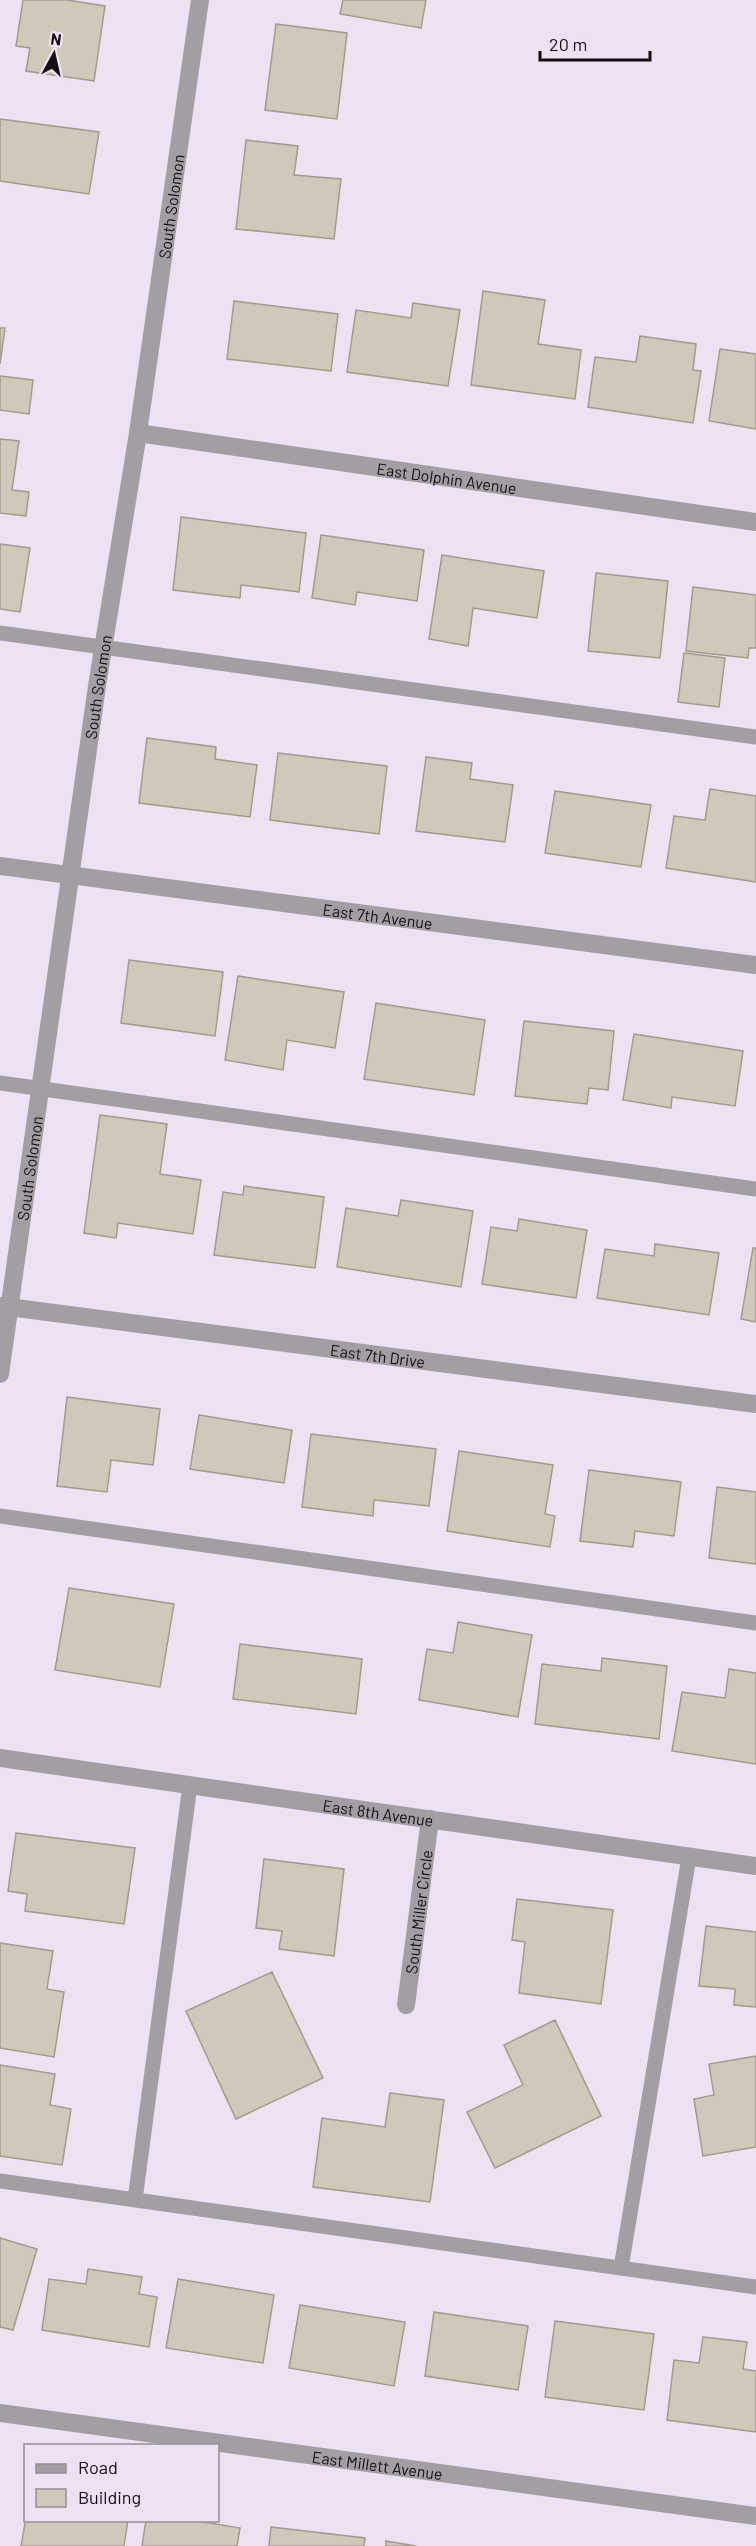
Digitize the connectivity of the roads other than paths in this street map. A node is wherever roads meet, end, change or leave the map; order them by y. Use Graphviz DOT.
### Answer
graph roads {
  1 [pos="200,0"];
  2 [pos="138,433"];
  3 [pos="756,522"];
  4 [pos="0,633"];
  5 [pos="103,648"];
  6 [pos="756,737"];
  7 [pos="0,866"];
  8 [pos="71,876"];
  9 [pos="756,965"];
  10 [pos="0,1083"];
  11 [pos="41,1089"];
  12 [pos="756,1189"];
  13 [pos="5,1307"];
  14 [pos="0,1374"];
  15 [pos="756,1404"];
  16 [pos="0,1516"];
  17 [pos="756,1623"];
  18 [pos="0,1758"];
  19 [pos="190,1785"];
  20 [pos="430,1819"];
  21 [pos="689,1857"];
  22 [pos="756,1866"];
  23 [pos="406,2005"];
  24 [pos="0,2181"];
  25 [pos="135,2200"];
  26 [pos="621,2268"];
  27 [pos="756,2287"];
  28 [pos="0,2413"];
  29 [pos="756,2516"];
  1 -- 2 [label="street, South Solomon"];
  2 -- 3 [label="street, East Dolphin Avenue"];
  2 -- 5 [label="street, South Solomon"];
  4 -- 5 [label="lane"];
  5 -- 6 [label="lane"];
  5 -- 8 [label="street, South Solomon"];
  7 -- 8 [label="street, East 7th Avenue"];
  8 -- 9 [label="street, East 7th Avenue"];
  8 -- 11 [label="street, South Solomon"];
  10 -- 11 [label="lane"];
  11 -- 12 [label="lane"];
  11 -- 13 [label="street, South Solomon"];
  13 -- 14 [label="street, South Solomon"];
  13 -- 15 [label="street, East 7th Drive"];
  16 -- 17 [label="lane"];
  18 -- 19 [label="street, East 8th Avenue"];
  19 -- 20 [label="street, East 8th Avenue"];
  19 -- 25 [label="lane"];
  20 -- 21 [label="street, East 8th Avenue"];
  20 -- 23 [label="street, South Miller Circle"];
  21 -- 22 [label="street, East 8th Avenue"];
  21 -- 26 [label="lane"];
  24 -- 25 [label="lane"];
  25 -- 26 [label="lane"];
  26 -- 27 [label="lane"];
  28 -- 29 [label="street, East Millett Avenue"];
}
